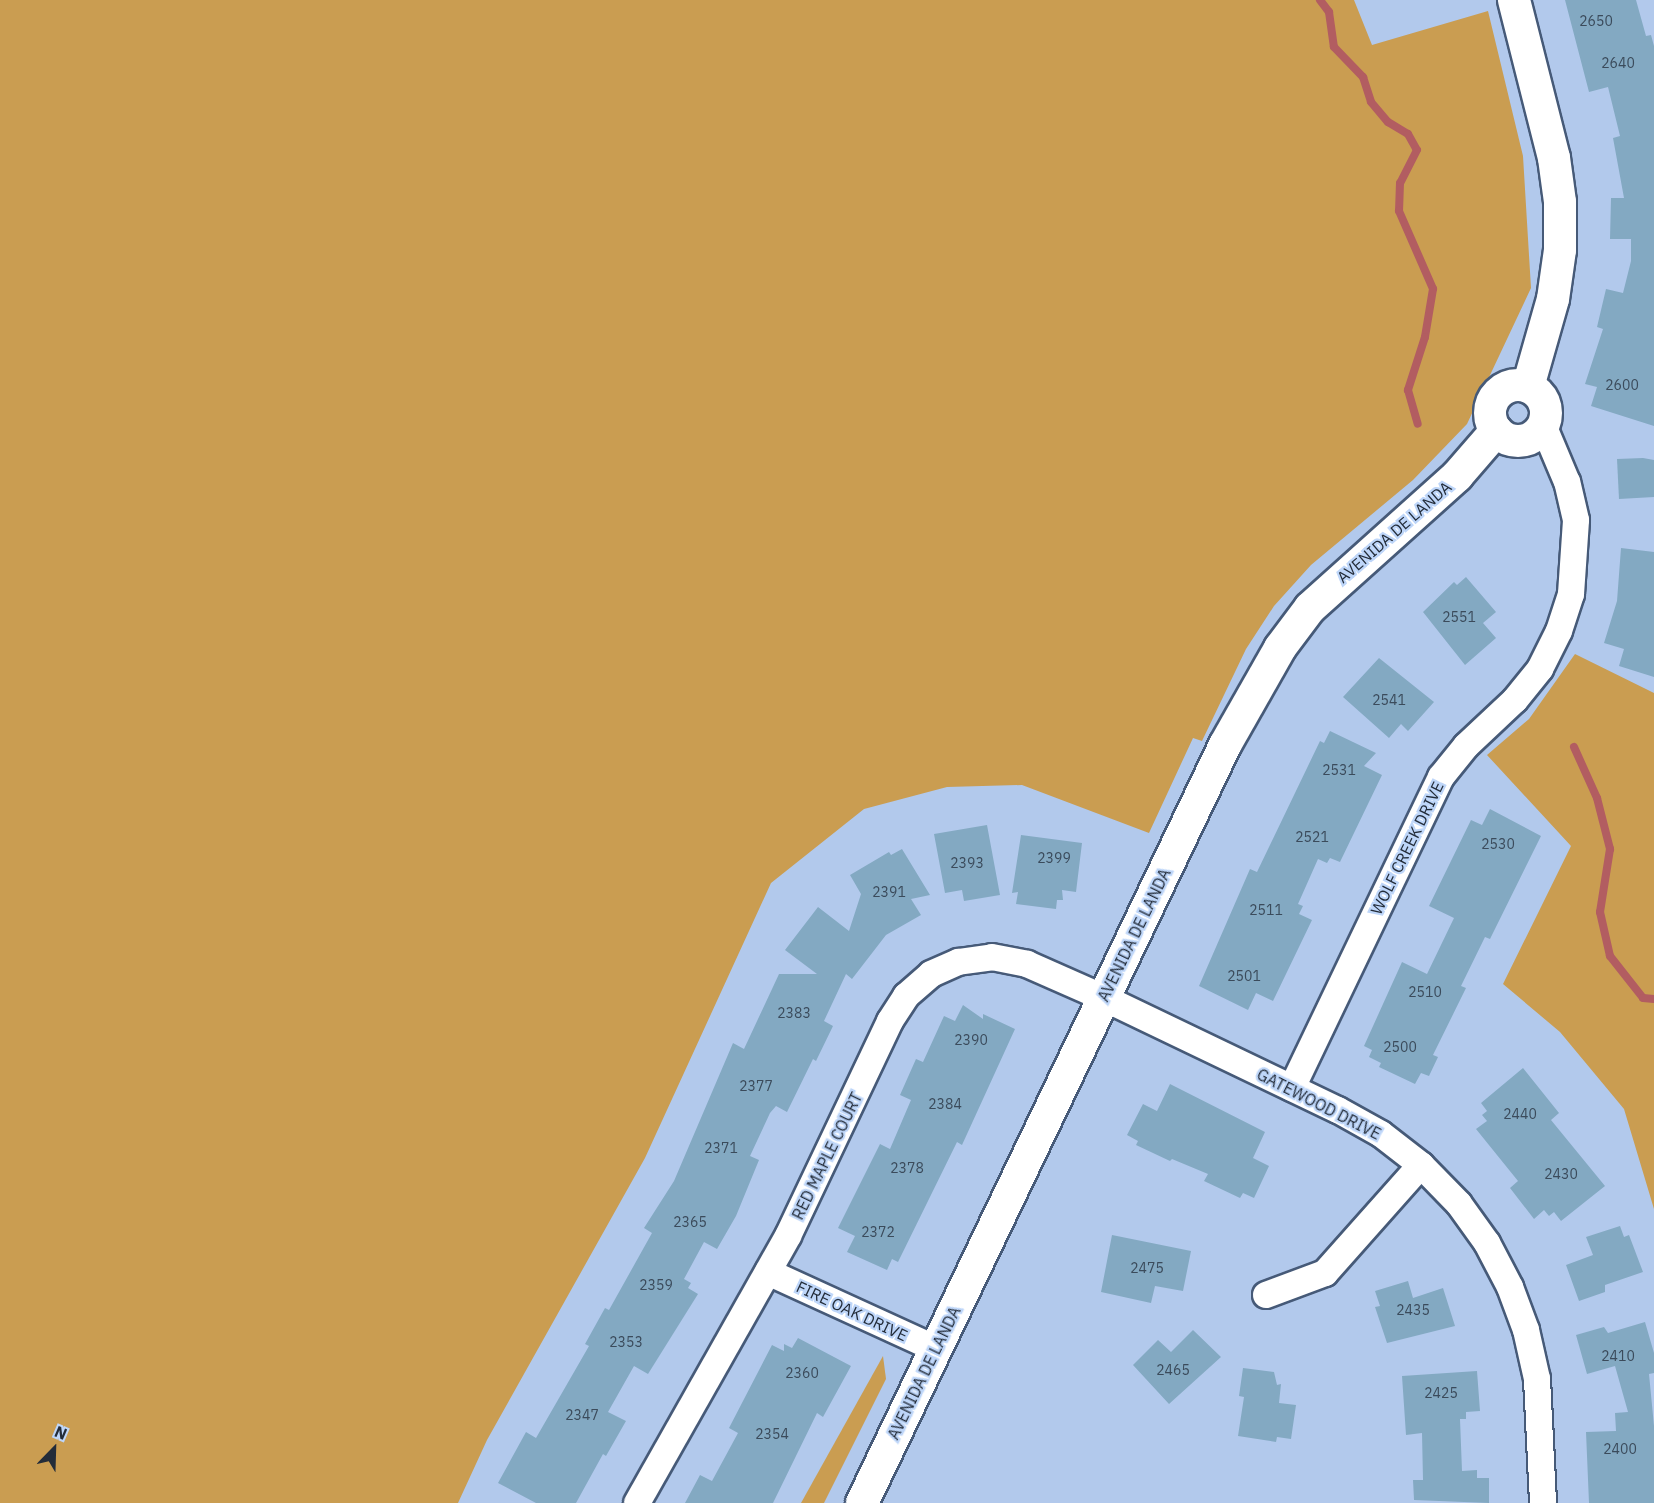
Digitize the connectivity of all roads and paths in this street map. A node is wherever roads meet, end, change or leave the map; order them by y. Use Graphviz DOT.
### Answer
graph roads {
  1 [pos="1514,0"];
  2 [pos="1528,387"];
  3 [pos="1543,425"];
  4 [pos="1496,431"];
  5 [pos="1104,998"];
  6 [pos="1292,1088"];
  7 [pos="1420,1165"];
  8 [pos="768,1272"];
  9 [pos="1266,1295"];
  10 [pos="936,1349"];
  11 [pos="637,1503"];
  12 [pos="862,1503"];
  13 [pos="1542,1503"];
  1 -- 2 [label="street"];
  2 -- 3 [label="street"];
  2 -- 4 [label="street"];
  3 -- 4 [label="street"];
  3 -- 6 [label="street, WOLF CREEK DRIVE"];
  4 -- 5 [label="street, AVENIDA DE LANDA"];
  5 -- 6 [label="street, GATEWOOD DRIVE"];
  5 -- 8 [label="street, RED MAPLE COURT"];
  5 -- 10 [label="street, AVENIDA DE LANDA"];
  6 -- 7 [label="street, GATEWOOD DRIVE"];
  7 -- 9 [label="street"];
  7 -- 13 [label="street, GATEWOOD DRIVE"];
  8 -- 10 [label="street, FIRE OAK DRIVE"];
  8 -- 11 [label="street, RED MAPLE COURT"];
  10 -- 12 [label="street, AVENIDA DE LANDA"];
}
